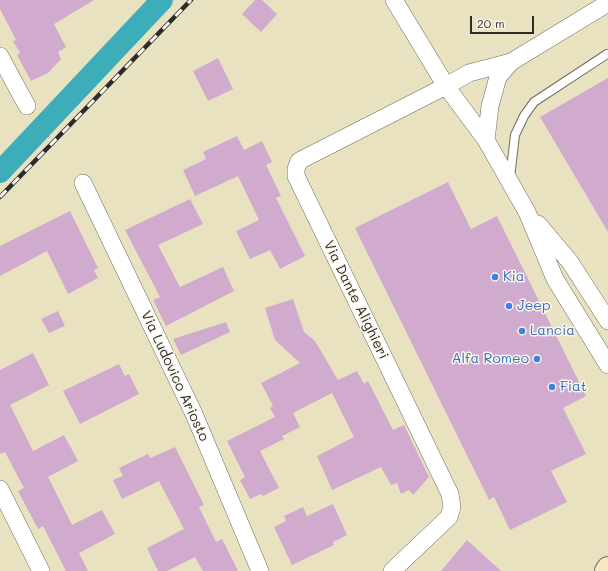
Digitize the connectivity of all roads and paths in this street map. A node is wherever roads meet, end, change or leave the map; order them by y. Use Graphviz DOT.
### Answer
graph roads {
  1 [pos="394,0"];
  2 [pos="608,3"];
  3 [pos="607,54"];
  4 [pos="0,56"];
  5 [pos="511,62"];
  6 [pos="446,86"];
  7 [pos="27,106"];
  8 [pos="486,140"];
  9 [pos="510,182"];
  10 [pos="83,183"];
  11 [pos="527,212"];
  12 [pos="608,321"];
  13 [pos="608,365"];
  14 [pos="0,489"];
  15 [pos="608,568"];
  16 [pos="41,571"];
  17 [pos="260,571"];
  18 [pos="392,571"];
  19 [pos="606,571"];
  1 -- 6 [label="street"];
  2 -- 5 [label="street"];
  3 -- 9 [label="lane"];
  4 -- 7 [label="street"];
  5 -- 6 [label="street, Via Dante Alighieri"];
  5 -- 8 [label="street"];
  6 -- 8 [label="street"];
  6 -- 18 [label="street, Via Dante Alighieri"];
  8 -- 9 [label="street"];
  9 -- 11 [label="street"];
  10 -- 17 [label="street, Via Ludovico Ariosto"];
  11 -- 12 [label="street"];
  11 -- 13 [label="street"];
  14 -- 16 [label="street"];
  15 -- 19 [label="main road"];
}
